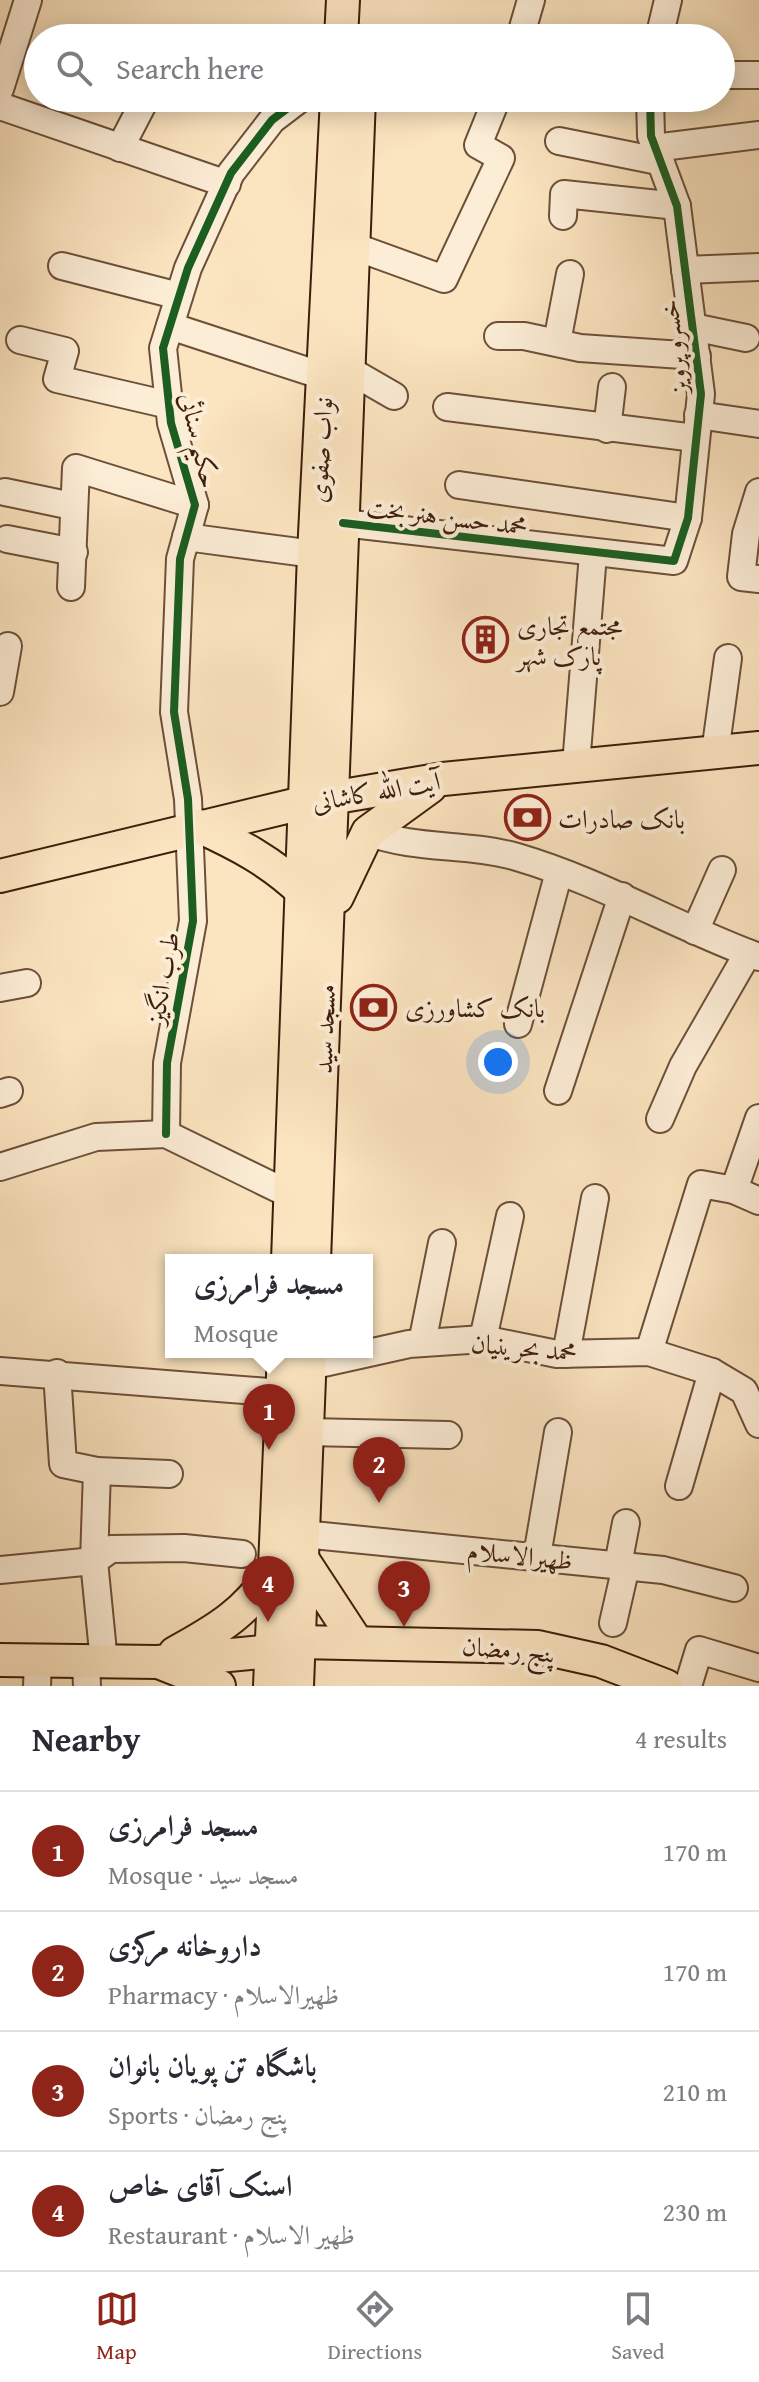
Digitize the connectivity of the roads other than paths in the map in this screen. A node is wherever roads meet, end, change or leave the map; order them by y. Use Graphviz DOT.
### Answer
graph roads {
  1 [pos="28,0"];
  2 [pos="343,0"];
  3 [pos="364,0"];
  4 [pos="531,0"];
  5 [pos="668,0"];
  6 [pos="342,24"];
  7 [pos="363,24"];
  8 [pos="524,24"];
  9 [pos="662,24"];
  10 [pos="735,75"];
  11 [pos="759,75"];
  12 [pos="0,89"];
  13 [pos="0,106"];
  14 [pos="139,112"];
  15 [pos="280,112"];
  16 [pos="337,112"];
  17 [pos="358,112"];
  18 [pos="491,112"];
  19 [pos="652,112"];
  20 [pos="759,135"];
  21 [pos="559,141"];
  22 [pos="120,148"];
  23 [pos="656,154"];
  24 [pos="227,184"];
  25 [pos="677,206"];
  26 [pos="563,216"];
  27 [pos="353,246"];
  28 [pos="62,266"];
  29 [pos="759,267"];
  30 [pos="685,270"];
  31 [pos="570,274"];
  32 [pos="179,296"];
  33 [pos="170,326"];
  34 [pos="693,327"];
  35 [pos="498,336"];
  36 [pos="746,338"];
  37 [pos="20,340"];
  38 [pos="557,342"];
  39 [pos="697,356"];
  40 [pos="336,373"];
  41 [pos="612,387"];
  42 [pos="394,396"];
  43 [pos="169,405"];
  44 [pos="447,407"];
  45 [pos="759,424"];
  46 [pos="697,426"];
  47 [pos="607,429"];
  48 [pos="459,485"];
  49 [pos="5,492"];
  50 [pos="759,492"];
  51 [pos="195,505"];
  52 [pos="72,506"];
  53 [pos="688,518"];
  54 [pos="343,523"];
  55 [pos="186,537"];
  56 [pos="7,539"];
  57 [pos="74,552"];
  58 [pos="314,554"];
  59 [pos="593,554"];
  60 [pos="750,578"];
  61 [pos="71,587"];
  62 [pos="8,646"];
  63 [pos="728,658"];
  64 [pos="0,692"];
  65 [pos="759,748"];
  66 [pos="715,753"];
  67 [pos="576,765"];
  68 [pos="443,779"];
  69 [pos="321,800"];
  70 [pos="193,828"];
  71 [pos="368,832"];
  72 [pos="722,870"];
  73 [pos="559,872"];
  74 [pos="0,876"];
  75 [pos="304,893"];
  76 [pos="622,896"];
  77 [pos="329,915"];
  78 [pos="695,931"];
  79 [pos="754,955"];
  80 [pos="27,983"];
  81 [pos="0,988"];
  82 [pos="518,1024"];
  83 [pos="558,1091"];
  84 [pos="759,1118"];
  85 [pos="660,1119"];
  86 [pos="166,1134"];
  87 [pos="0,1167"];
  88 [pos="734,1190"];
  89 [pos="291,1195"];
  90 [pos="595,1198"];
  91 [pos="759,1201"];
  92 [pos="510,1216"];
  93 [pos="442,1243"];
  94 [pos="288,1254"];
  95 [pos="314,1254"];
  96 [pos="483,1339"];
  97 [pos="401,1346"];
  98 [pos="373,1349"];
  99 [pos="649,1352"];
  100 [pos="566,1354"];
  101 [pos="300,1358"];
  102 [pos="301,1358"];
  103 [pos="0,1371"];
  104 [pos="57,1373"];
  105 [pos="709,1379"];
  106 [pos="282,1393"];
  107 [pos="759,1424"];
  108 [pos="307,1432"];
  109 [pos="558,1432"];
  110 [pos="448,1435"];
  111 [pos="97,1471"];
  112 [pos="169,1474"];
  113 [pos="679,1486"];
  114 [pos="626,1523"];
  115 [pos="293,1553"];
  116 [pos="242,1554"];
  117 [pos="537,1556"];
  118 [pos="94,1561"];
  119 [pos="622,1565"];
  120 [pos="0,1570"];
  121 [pos="734,1588"];
  122 [pos="613,1623"];
  123 [pos="281,1638"];
  124 [pos="356,1641"];
  125 [pos="0,1660"];
  126 [pos="171,1660"];
  127 [pos="759,1668"];
  128 [pos="92,1670"];
  129 [pos="38,1674"];
  130 [pos="619,1677"];
  131 [pos="219,1686"];
  132 [pos="270,1686"];
  133 [pos="297,1686"];
  134 [pos="666,1686"];
  135 [pos="688,1686"];
  1 -- 12 [label="street"];
  2 -- 6 [label="main road"];
  3 -- 7 [label="main road"];
  4 -- 8 [label="street"];
  5 -- 9 [label="street"];
  10 -- 11 [label="street"];
  13 -- 22 [label="street"];
  14 -- 22 [label="street"];
  15 -- 24 [label="street, حکیم سنائی"];
  16 -- 40 [label="main road, نواب صفوی"];
  17 -- 27 [label="main road, نواب صفوی"];
  18 -- 27 [label="street"];
  19 -- 23 [label="street, خسرو پرویز"];
  20 -- 23 [label="street"];
  21 -- 23 [label="street"];
  22 -- 24 [label="street"];
  23 -- 25 [label="street, خسرو پرویز"];
  24 -- 32 [label="street, حکیم سنائی"];
  25 -- 26 [label="street"];
  25 -- 30 [label="street, خسرو پرویز"];
  27 -- 40 [label="main road, نواب صفوی"];
  28 -- 32 [label="street"];
  29 -- 30 [label="street"];
  30 -- 34 [label="street, خسرو پرویز"];
  31 -- 38 [label="street"];
  32 -- 33 [label="street, حکیم سنائی"];
  33 -- 40 [label="street"];
  33 -- 43 [label="street, حکیم سنائی"];
  34 -- 36 [label="street"];
  34 -- 39 [label="street, خسرو پرویز"];
  35 -- 38 [label="street"];
  37 -- 43 [label="street"];
  38 -- 39 [label="street"];
  39 -- 46 [label="street, خسرو پرویز"];
  40 -- 42 [label="street"];
  40 -- 54 [label="main road, نواب صفوی"];
  40 -- 58 [label="main road, نواب صفوی"];
  41 -- 47 [label="street"];
  43 -- 51 [label="street, حکیم سنائی"];
  44 -- 47 [label="street"];
  45 -- 46 [label="street"];
  46 -- 47 [label="street"];
  46 -- 53 [label="street, خسرو پرویز"];
  48 -- 53 [label="street"];
  49 -- 52 [label="street"];
  50 -- 60 [label="street"];
  51 -- 52 [label="street"];
  51 -- 55 [label="street, حکیم سنائی"];
  52 -- 57 [label="street"];
  53 -- 59 [label="street, خسرو پرویز"];
  54 -- 59 [label="street, محمد حسن هنر بخت"];
  54 -- 69 [label="main road, نواب صفوی"];
  55 -- 58 [label="street"];
  55 -- 70 [label="street, حکیم سنائی"];
  56 -- 57 [label="street"];
  57 -- 61 [label="street"];
  58 -- 69 [label="main road, نواب صفوی"];
  59 -- 67 [label="street"];
  62 -- 64 [label="street"];
  63 -- 66 [label="street"];
  65 -- 66 [label="main road, آیت الله کاشانی"];
  66 -- 67 [label="main road, آیت الله کاشانی"];
  67 -- 68 [label="main road, آیت الله کاشانی"];
  68 -- 69 [label="main road, آیت الله کاشانی"];
  68 -- 71 [label="main road"];
  69 -- 70 [label="main road, آیت الله کاشانی"];
  69 -- 75 [label="main road, مسجد سید"];
  69 -- 77 [label="main road, مسجد سید"];
  70 -- 74 [label="main road, آیت الله کاشانی"];
  70 -- 75 [label="main road"];
  70 -- 86 [label="street, طرب انگیز"];
  71 -- 73 [label="street"];
  71 -- 77 [label="main road"];
  72 -- 78 [label="street"];
  73 -- 76 [label="street"];
  73 -- 82 [label="street"];
  75 -- 89 [label="main road, مسجد سید"];
  76 -- 78 [label="street"];
  76 -- 83 [label="street"];
  77 -- 95 [label="main road, مسجد سید"];
  78 -- 79 [label="street"];
  79 -- 85 [label="street"];
  80 -- 81 [label="street"];
  84 -- 88 [label="street"];
  86 -- 87 [label="street"];
  86 -- 89 [label="street"];
  88 -- 91 [label="street"];
  88 -- 99 [label="street"];
  89 -- 94 [label="main road, مسجد سید"];
  90 -- 100 [label="street"];
  92 -- 96 [label="street"];
  93 -- 97 [label="street"];
  96 -- 97 [label="street, محمد بحرینیان"];
  96 -- 100 [label="street, محمد بحرینیان"];
  97 -- 98 [label="street, محمد بحرینیان"];
  99 -- 100 [label="street, محمد بحرینیان"];
  99 -- 105 [label="street, محمد بحرینیان"];
  101 -- 106 [label="main road"];
  102 -- 108 [label="main road"];
  103 -- 104 [label="street"];
  104 -- 106 [label="street"];
  104 -- 111 [label="street"];
  105 -- 107 [label="street, محمد بحرینیان"];
  105 -- 113 [label="street"];
  106 -- 115 [label="main road"];
  108 -- 110 [label="street"];
  108 -- 115 [label="main road"];
  109 -- 117 [label="street"];
  111 -- 112 [label="street"];
  111 -- 118 [label="street"];
  114 -- 119 [label="street"];
  115 -- 117 [label="street, ظهیرالاسلام"];
  115 -- 123 [label="main road"];
  115 -- 124 [label="main road"];
  115 -- 126 [label="main road"];
  116 -- 118 [label="street"];
  117 -- 119 [label="street, ظهیرالاسلام"];
  118 -- 120 [label="street"];
  118 -- 128 [label="street"];
  119 -- 121 [label="street, ظهیرالاسلام"];
  119 -- 122 [label="street"];
  123 -- 124 [label="main road, پنج رمضان"];
  123 -- 126 [label="main road"];
  123 -- 132 [label="main road"];
  123 -- 133 [label="main road"];
  124 -- 130 [label="main road, پنج رمضان"];
  125 -- 129 [label="main road"];
  126 -- 128 [label="main road"];
  126 -- 131 [label="main road"];
  127 -- 135 [label="street"];
  128 -- 129 [label="main road"];
  130 -- 134 [label="main road, پنج رمضان"];
}
